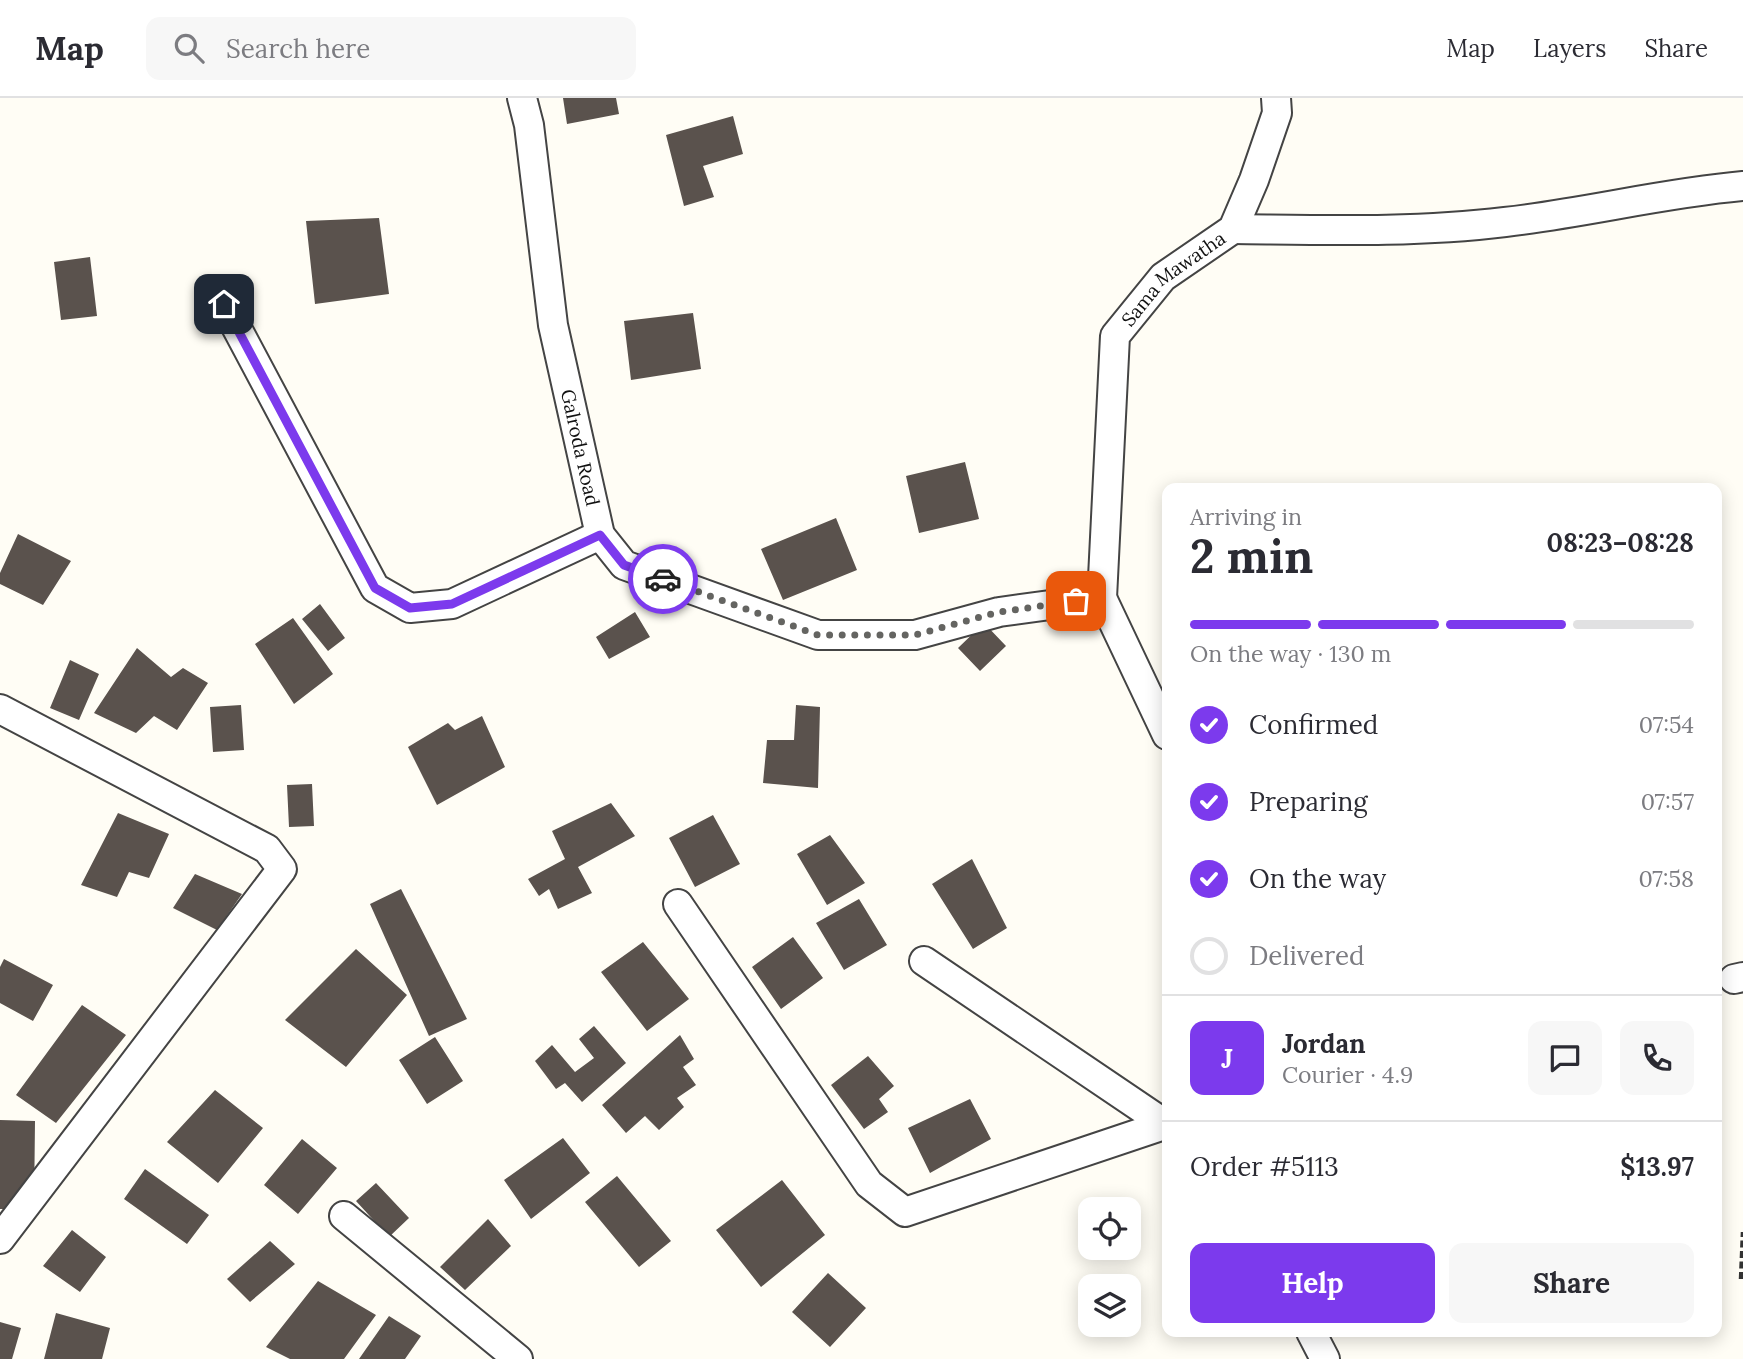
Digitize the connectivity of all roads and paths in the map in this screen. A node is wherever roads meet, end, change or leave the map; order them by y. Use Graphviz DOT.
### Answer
graph roads {
  1 [pos="522,98"];
  2 [pos="1276,98"];
  3 [pos="1743,186"];
  4 [pos="1233,229"];
  5 [pos="224,304"];
  6 [pos="600,535"];
  7 [pos="1102,598"];
  8 [pos="0,709"];
  9 [pos="1162,724"];
  10 [pos="678,904"];
  11 [pos="924,961"];
  12 [pos="1162,1121"];
  13 [pos="1162,1125"];
  14 [pos="344,1216"];
  15 [pos="1743,1232"];
  16 [pos="0,1240"];
  17 [pos="1741,1279"];
  18 [pos="1314,1337"];
  19 [pos="518,1359"];
  20 [pos="1325,1359"];
  1 -- 6 [label="street, Galroda Road"];
  2 -- 4 [label="street, Sama Mawatha"];
  3 -- 4 [label="street"];
  4 -- 7 [label="street, Sama Mawatha"];
  5 -- 6 [label="street"];
  6 -- 7 [label="street, Galroda Road"];
  7 -- 9 [label="street"];
  8 -- 16 [label="street"];
  10 -- 13 [label="street"];
  11 -- 12 [label="street"];
  14 -- 19 [label="street"];
  15 -- 17 [label="path"];
  18 -- 20 [label="street"];
}
